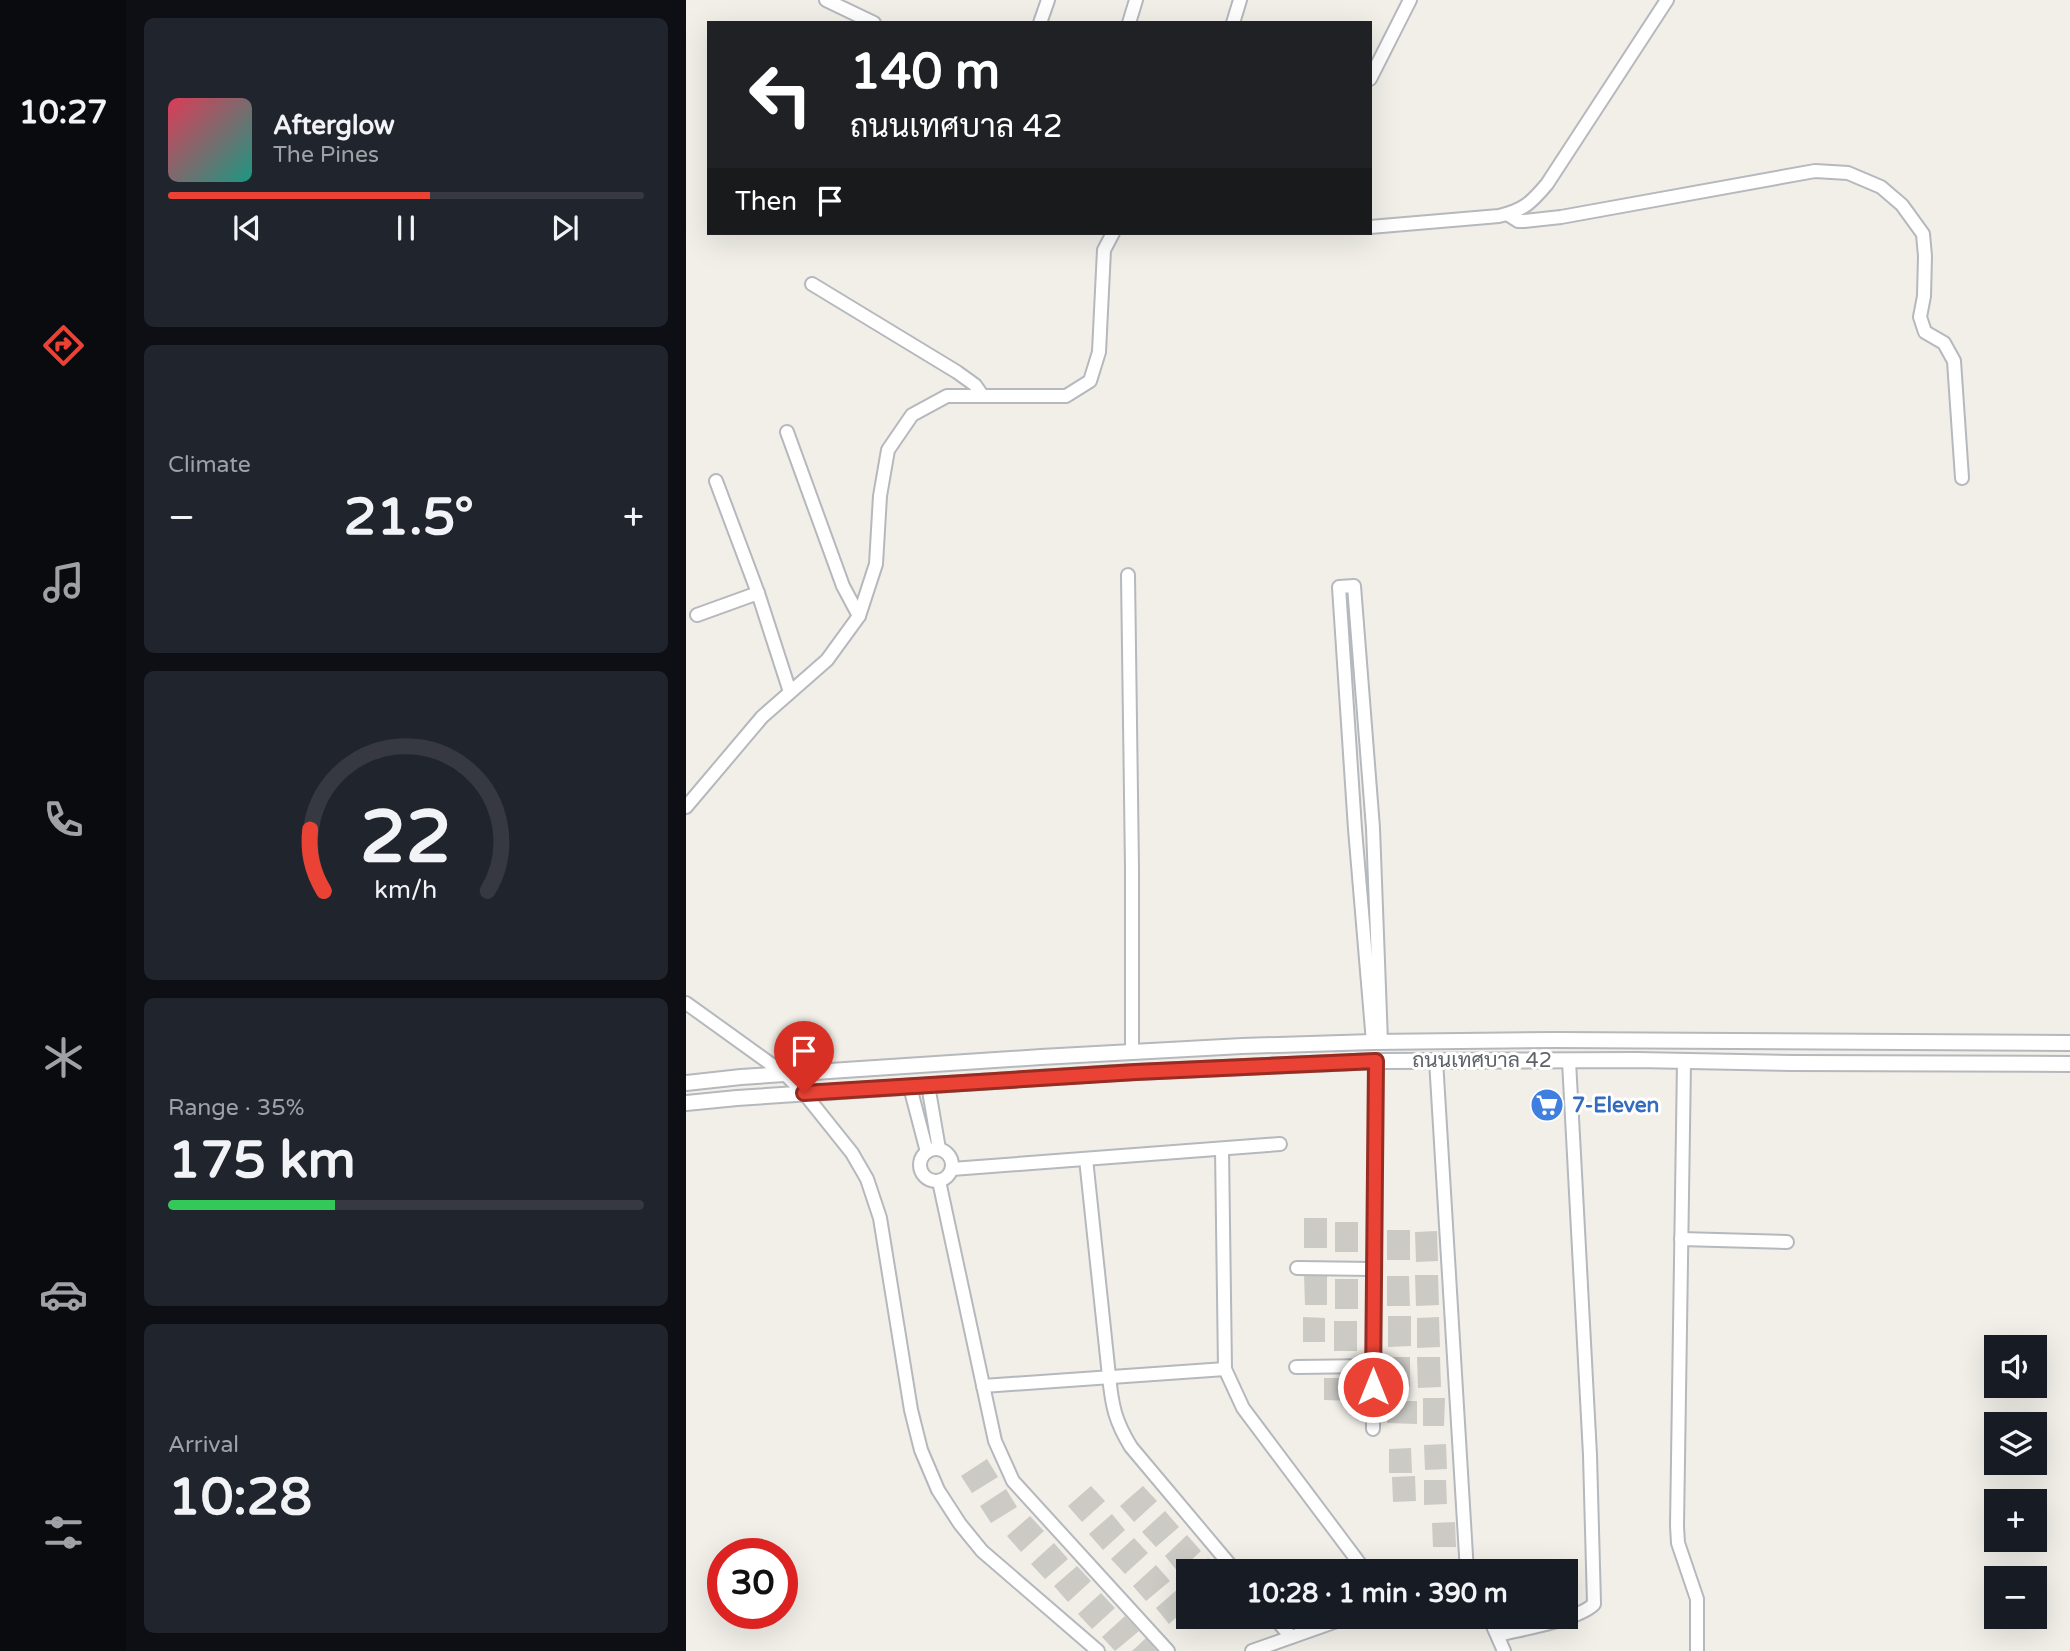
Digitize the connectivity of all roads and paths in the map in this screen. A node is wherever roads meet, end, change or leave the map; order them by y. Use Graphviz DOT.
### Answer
graph roads {
  1 [pos="826,0"];
  2 [pos="1048,0"];
  3 [pos="1136,0"];
  4 [pos="1240,0"];
  5 [pos="1410,0"];
  6 [pos="1667,0"];
  7 [pos="870,21"];
  8 [pos="1041,21"];
  9 [pos="1130,21"];
  10 [pos="1234,21"];
  11 [pos="1372,75"];
  12 [pos="1507,214"];
  13 [pos="1372,227"];
  14 [pos="1112,235"];
  15 [pos="812,284"];
  16 [pos="982,395"];
  17 [pos="787,432"];
  18 [pos="1962,478"];
  19 [pos="716,481"];
  20 [pos="1128,575"];
  21 [pos="758,593"];
  22 [pos="697,615"];
  23 [pos="859,616"];
  24 [pos="790,692"];
  25 [pos="1347,723"];
  26 [pos="1364,723"];
  27 [pos="686,807"];
  28 [pos="1373,828"];
  29 [pos="1355,829"];
  30 [pos="686,1003"];
  31 [pos="1377,1042"];
  32 [pos="2070,1043"];
  33 [pos="1132,1052"];
  34 [pos="1436,1060"];
  35 [pos="1569,1060"];
  36 [pos="1376,1061"];
  37 [pos="1684,1062"];
  38 [pos="2070,1064"];
  39 [pos="786,1074"];
  40 [pos="686,1083"];
  41 [pos="928,1085"];
  42 [pos="910,1087"];
  43 [pos="804,1093"];
  44 [pos="686,1103"];
  45 [pos="1280,1144"];
  46 [pos="1222,1149"];
  47 [pos="933,1151"];
  48 [pos="1086,1159"];
  49 [pos="952,1169"];
  50 [pos="939,1181"];
  51 [pos="1681,1239"];
  52 [pos="1787,1242"];
  53 [pos="1297,1268"];
  54 [pos="1373,1269"];
  55 [pos="1373,1366"];
  56 [pos="1296,1367"];
  57 [pos="1225,1369"];
  58 [pos="1109,1377"];
  59 [pos="983,1386"];
  60 [pos="1373,1429"];
  61 [pos="1225,1559"];
  62 [pos="1356,1559"];
  63 [pos="1466,1559"];
  64 [pos="1284,1629"];
  65 [pos="1314,1629"];
  66 [pos="1495,1629"];
  67 [pos="1498,1635"];
  68 [pos="1291,1637"];
  69 [pos="1098,1651"];
  70 [pos="1168,1651"];
  71 [pos="1252,1651"];
  72 [pos="1504,1651"];
  73 [pos="1697,1651"];
  1 -- 7 [label="street"];
  2 -- 8 [label="street"];
  3 -- 9 [label="street"];
  4 -- 10 [label="street"];
  5 -- 11 [label="street"];
  6 -- 12 [label="street"];
  12 -- 13 [label="street"];
  12 -- 18 [label="street"];
  14 -- 16 [label="street"];
  15 -- 16 [label="street"];
  16 -- 23 [label="street"];
  17 -- 23 [label="street"];
  19 -- 21 [label="street"];
  20 -- 33 [label="street"];
  21 -- 22 [label="street"];
  21 -- 24 [label="street"];
  23 -- 24 [label="street"];
  24 -- 27 [label="street"];
  25 -- 26 [label="street"];
  25 -- 26 [label="street"];
  25 -- 29 [label="street"];
  26 -- 28 [label="street"];
  28 -- 29 [label="street"];
  28 -- 31 [label="street"];
  29 -- 31 [label="street"];
  30 -- 39 [label="street"];
  31 -- 32 [label="street, ถนนเทศบาล 42"];
  31 -- 33 [label="street, ถนนเทศบาล 42"];
  33 -- 39 [label="street, ถนนเทศบาล 42"];
  34 -- 35 [label="street, ถนนเทศบาล 42"];
  34 -- 36 [label="street, ถนนเทศบาล 42"];
  34 -- 63 [label="street"];
  35 -- 37 [label="street, ถนนเทศบาล 42"];
  35 -- 67 [label="street"];
  36 -- 41 [label="street, ถนนเทศบาล 42"];
  36 -- 54 [label="street"];
  37 -- 38 [label="street, ถนนเทศบาล 42"];
  37 -- 51 [label="street"];
  39 -- 40 [label="street, ถนนเทศบาล 42"];
  39 -- 43 [label="street"];
  41 -- 42 [label="street, ถนนเทศบาล 42"];
  41 -- 47 [label="street"];
  42 -- 43 [label="street, ถนนเทศบาล 42"];
  42 -- 47 [label="street"];
  43 -- 44 [label="street, ถนนเทศบาล 42"];
  43 -- 69 [label="street"];
  45 -- 46 [label="street"];
  46 -- 48 [label="street"];
  46 -- 57 [label="street"];
  47 -- 49 [label="street"];
  47 -- 50 [label="street"];
  48 -- 49 [label="street"];
  48 -- 58 [label="street"];
  49 -- 50 [label="street"];
  50 -- 59 [label="street"];
  51 -- 52 [label="street"];
  51 -- 73 [label="street"];
  53 -- 54 [label="street"];
  54 -- 55 [label="street"];
  55 -- 56 [label="street"];
  55 -- 60 [label="street"];
  57 -- 58 [label="street"];
  57 -- 62 [label="street"];
  58 -- 59 [label="street"];
  58 -- 61 [label="street"];
  59 -- 70 [label="street"];
  64 -- 68 [label="street"];
  65 -- 68 [label="street"];
  66 -- 67 [label="street"];
  67 -- 72 [label="street"];
  68 -- 71 [label="street"];
}
